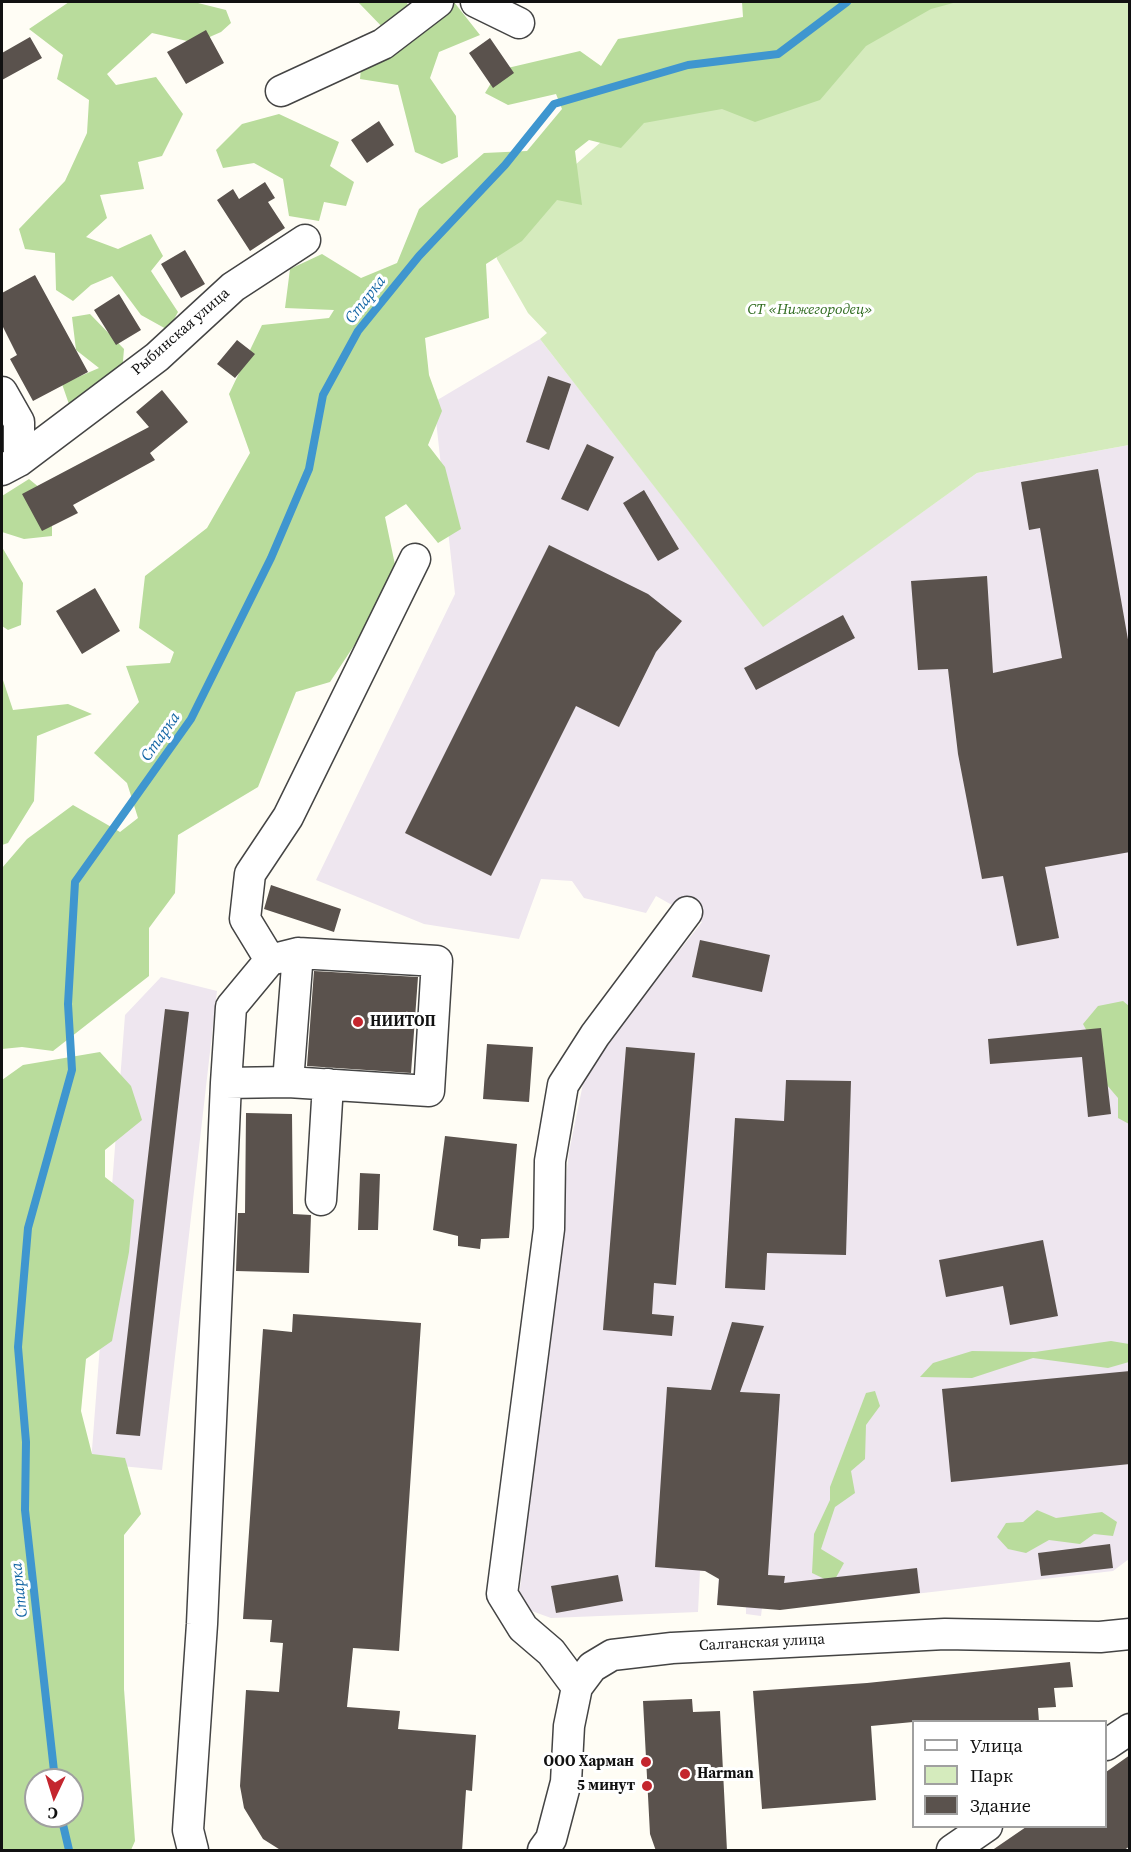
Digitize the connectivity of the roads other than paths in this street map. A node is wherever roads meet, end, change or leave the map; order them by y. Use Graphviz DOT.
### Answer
graph roads {
  1 [pos="438,2"];
  2 [pos="476,2"];
  3 [pos="519,23"];
  4 [pos="281,91"];
  5 [pos="305,240"];
  6 [pos="2,392"];
  7 [pos="10,465"];
  8 [pos="415,559"];
  9 [pos="687,912"];
  10 [pos="284,956"];
  11 [pos="288,1082"];
  12 [pos="226,1083"];
  13 [pos="328,1084"];
  14 [pos="321,1200"];
  15 [pos="1130,1634"];
  16 [pos="578,1687"];
  17 [pos="1130,1729"];
  18 [pos="1107,1744"];
  19 [pos="986,1828"];
  20 [pos="193,1851"];
  21 [pos="543,1851"];
  22 [pos="952,1851"];
  1 -- 4 [label="street"];
  2 -- 3 [label="street"];
  5 -- 7 [label="street, Рыбинская улица"];
  6 -- 7 [label="street"];
  8 -- 10 [label="street"];
  9 -- 16 [label="street"];
  10 -- 11 [label="street"];
  10 -- 12 [label="street"];
  10 -- 13 [label="street"];
  11 -- 12 [label="street"];
  11 -- 13 [label="street"];
  12 -- 20 [label="street"];
  13 -- 14 [label="street"];
  15 -- 16 [label="street, Салганская улица"];
  16 -- 21 [label="street, Салганская улица"];
  17 -- 18 [label="street"];
  19 -- 22 [label="street"];
}
